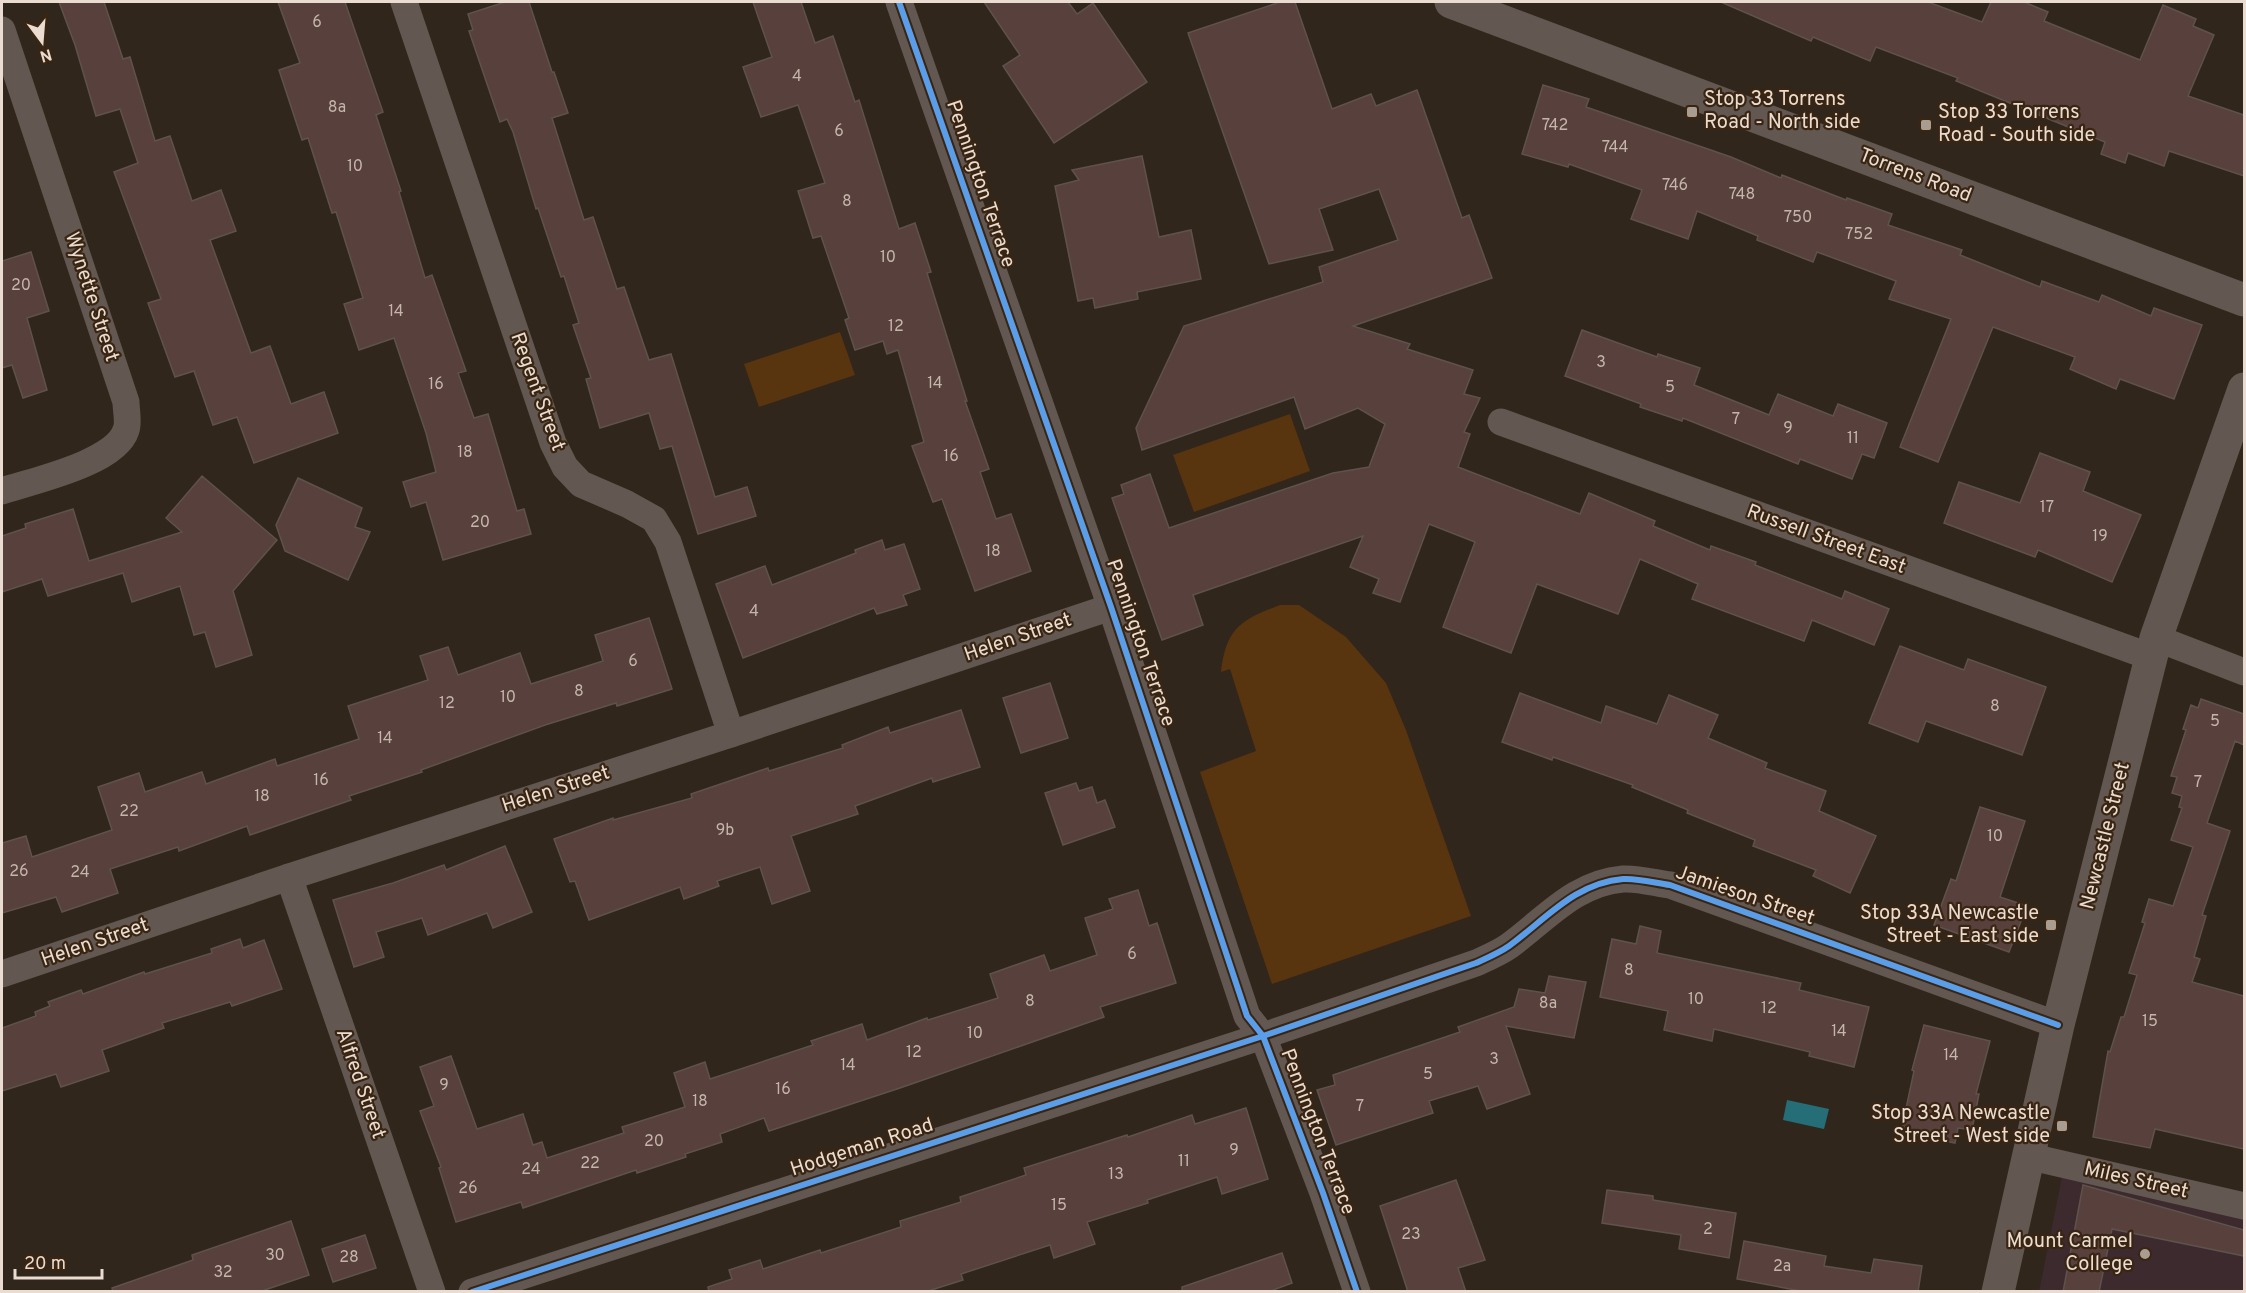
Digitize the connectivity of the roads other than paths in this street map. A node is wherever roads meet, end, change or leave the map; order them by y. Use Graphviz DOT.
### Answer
graph roads {
  1 [pos="404,2"];
  2 [pos="899,2"];
  3 [pos="1453,2"];
  4 [pos="2,30"];
  5 [pos="2244,300"];
  6 [pos="2244,388"];
  7 [pos="1500,422"];
  8 [pos="2,491"];
  9 [pos="1111,607"];
  10 [pos="2154,648"];
  11 [pos="2244,672"];
  12 [pos="731,734"];
  13 [pos="289,877"];
  14 [pos="2,974"];
  15 [pos="2058,1025"];
  16 [pos="1263,1036"];
  17 [pos="2027,1156"];
  18 [pos="2244,1206"];
  19 [pos="432,1292"];
  20 [pos="472,1292"];
  21 [pos="1358,1292"];
  22 [pos="1998,1292"];
  1 -- 12 [label="street, Regent Street"];
  2 -- 9 [label="street, Pennington Terrace"];
  3 -- 5 [label="street, Torrens Road"];
  4 -- 8 [label="street, Wynette Street"];
  6 -- 10 [label="street, Newcastle Street"];
  7 -- 10 [label="street, Russell Street East"];
  9 -- 12 [label="street, Helen Street"];
  9 -- 16 [label="street, Pennington Terrace"];
  10 -- 11 [label="street, Russell Street East"];
  10 -- 15 [label="street, Newcastle Street"];
  12 -- 13 [label="street, Helen Street"];
  13 -- 14 [label="street, Helen Street"];
  13 -- 19 [label="street, Alfred Street"];
  15 -- 16 [label="street, Jamieson Street"];
  15 -- 17 [label="street, Newcastle Street"];
  16 -- 20 [label="street, Hodgeman Road"];
  16 -- 21 [label="street, Pennington Terrace"];
  17 -- 18 [label="street, Miles Street"];
  17 -- 22 [label="street, Newcastle Street"];
}
